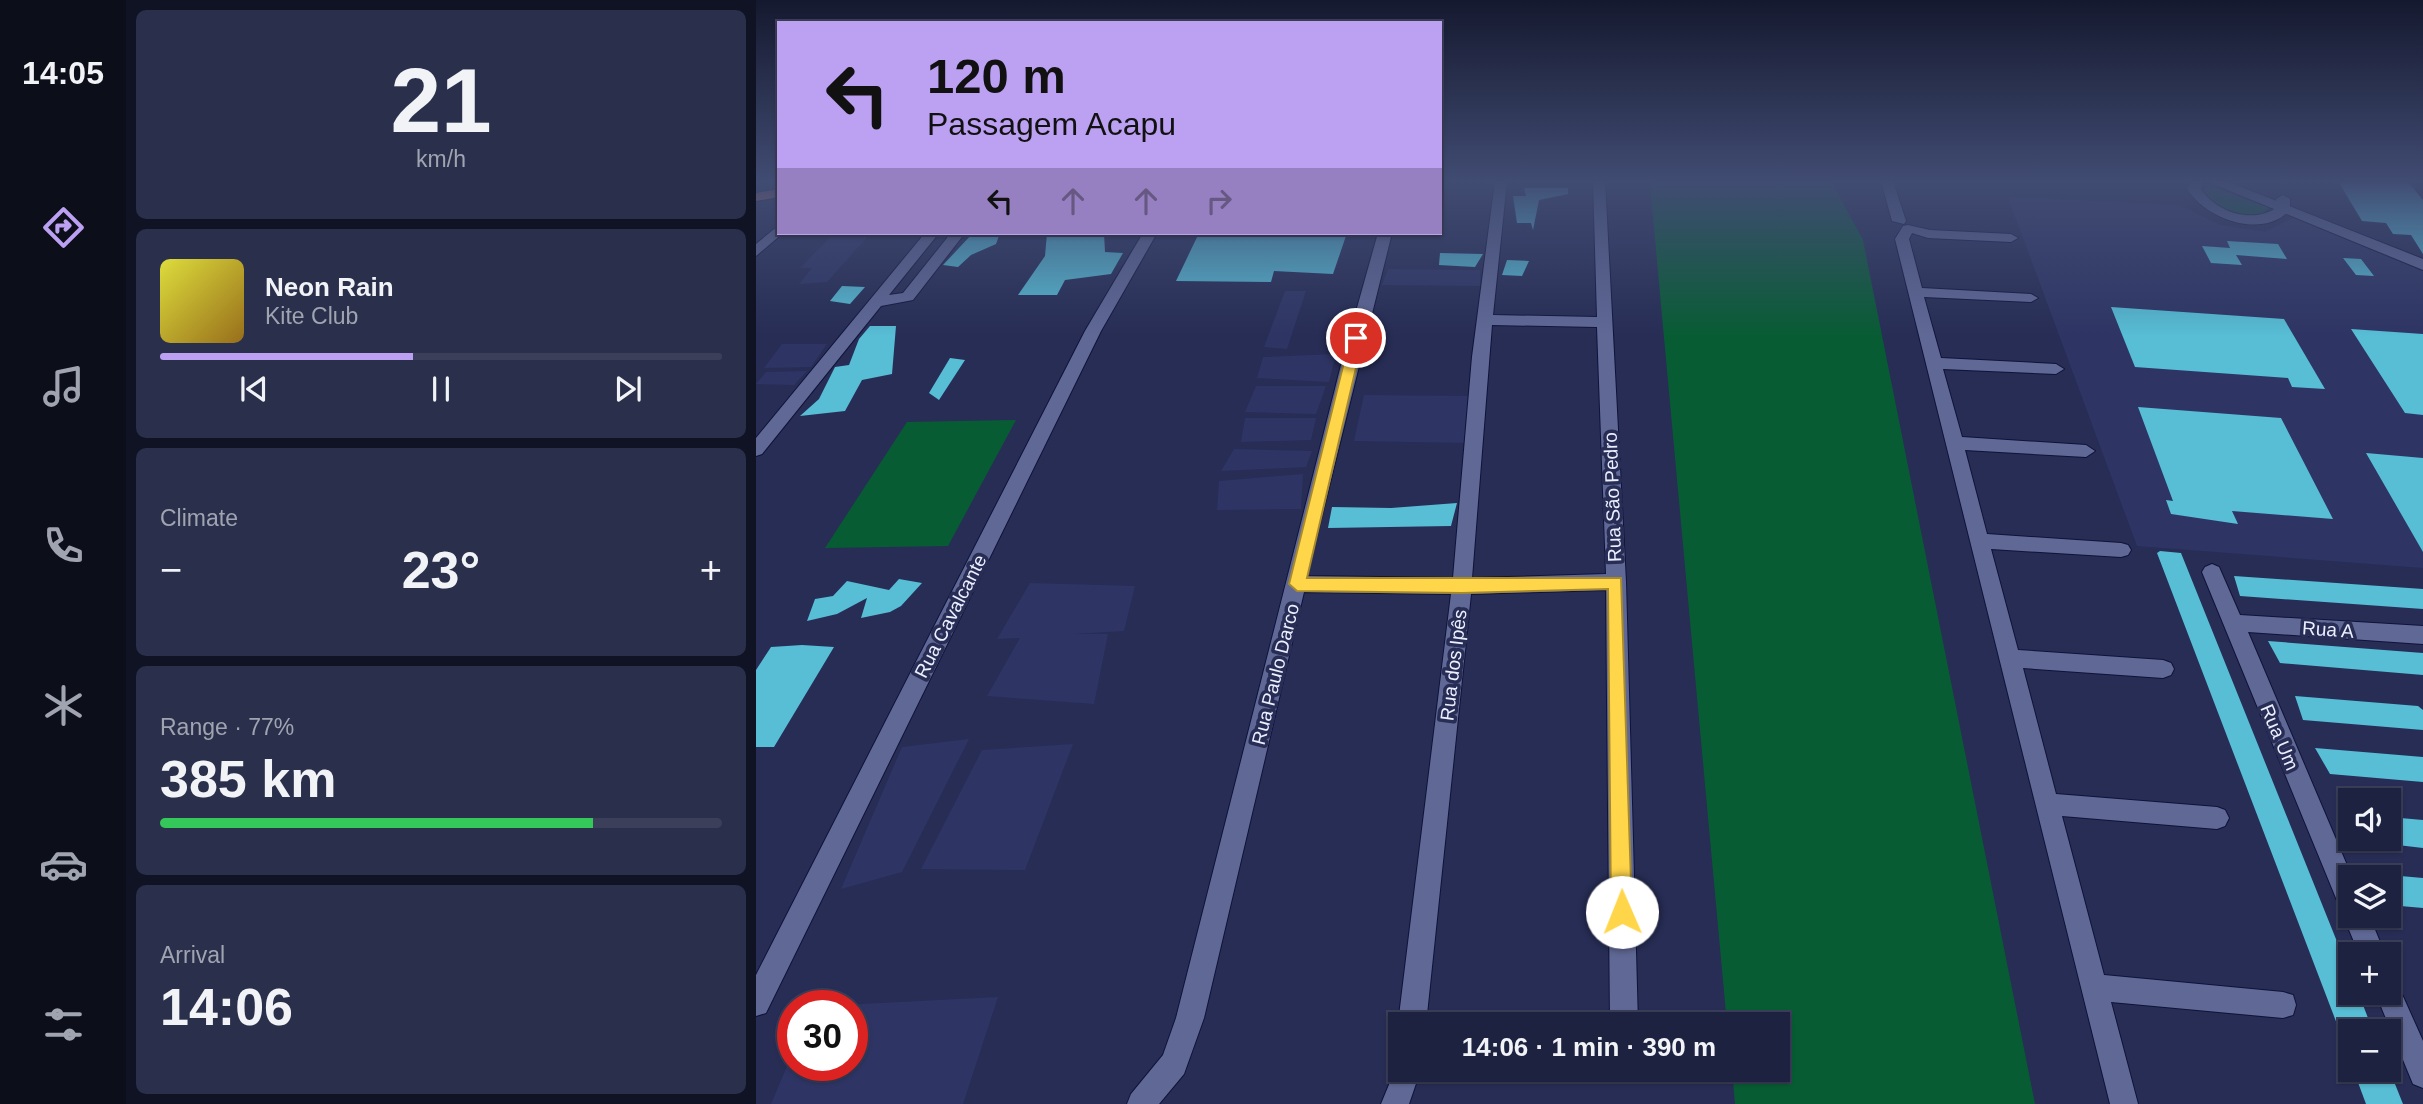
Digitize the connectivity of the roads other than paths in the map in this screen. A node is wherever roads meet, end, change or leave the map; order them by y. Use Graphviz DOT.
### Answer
graph roads {
  1 [pos="775,233"];
  2 [pos="1495,233"];
  3 [pos="1601,233"];
  4 [pos="1905,233"];
  5 [pos="1927,233"];
  6 [pos="2347,233"];
  7 [pos="2363,233"];
  8 [pos="930,235"];
  9 [pos="956,235"];
  10 [pos="1149,235"];
  11 [pos="1384,235"];
  12 [pos="2011,238"];
  13 [pos="756,252"];
  14 [pos="2423,253"];
  15 [pos="2423,265"];
  16 [pos="1916,292"];
  17 [pos="2031,298"];
  18 [pos="876,302"];
  19 [pos="1484,320"];
  20 [pos="1605,322"];
  21 [pos="1934,363"];
  22 [pos="2056,369"];
  23 [pos="1955,443"];
  24 [pos="756,450"];
  25 [pos="2085,451"];
  26 [pos="1980,541"];
  27 [pos="2121,550"];
  28 [pos="2212,572"];
  29 [pos="1616,582"];
  30 [pos="1297,584"];
  31 [pos="1462,586"];
  32 [pos="2233,623"];
  33 [pos="2423,635"];
  34 [pos="2010,658"];
  35 [pos="2163,669"];
  36 [pos="2048,804"];
  37 [pos="2217,818"];
  38 [pos="2338,873"];
  39 [pos="2094,988"];
  40 [pos="756,1003"];
  41 [pos="2283,1005"];
  42 [pos="2397,1005"];
  43 [pos="1413,1012"];
  44 [pos="1624,1012"];
  45 [pos="2413,1027"];
  46 [pos="2423,1074"];
  47 [pos="1402,1082"];
  48 [pos="1141,1104"];
  49 [pos="1395,1104"];
  50 [pos="2124,1104"];
  1 -- 13 [label="street"];
  2 -- 19 [label="street, Rua dos Ipês"];
  3 -- 20 [label="street, Rua São Pedro"];
  4 -- 16 [label="street"];
  5 -- 12 [label="street"];
  6 -- 15 [label="main road"];
  7 -- 14 [label="main road"];
  8 -- 18 [label="street"];
  9 -- 18 [label="street"];
  10 -- 40 [label="street, Rua Cavalcante"];
  11 -- 30 [label="street, Rua Paulo Darco"];
  16 -- 17 [label="street"];
  16 -- 21 [label="street"];
  18 -- 24 [label="street"];
  19 -- 20 [label="street"];
  19 -- 31 [label="street, Rua dos Ipês"];
  20 -- 29 [label="street, Rua São Pedro"];
  21 -- 22 [label="street"];
  21 -- 23 [label="street"];
  23 -- 25 [label="street"];
  23 -- 26 [label="street"];
  26 -- 27 [label="street"];
  26 -- 34 [label="street"];
  28 -- 32 [label="street, Rua Um"];
  29 -- 31 [label="street"];
  29 -- 44 [label="street, Rua São Pedro"];
  30 -- 31 [label="street"];
  30 -- 48 [label="street, Rua Paulo Darco"];
  31 -- 43 [label="street, Rua dos Ipês"];
  32 -- 33 [label="street, Rua A"];
  32 -- 38 [label="street, Rua Um"];
  34 -- 35 [label="street"];
  34 -- 36 [label="street"];
  36 -- 37 [label="street"];
  36 -- 39 [label="street"];
  39 -- 41 [label="street"];
  39 -- 50 [label="street"];
  42 -- 45 [label="street"];
  45 -- 46 [label="street"];
  47 -- 49 [label="street"];
}
